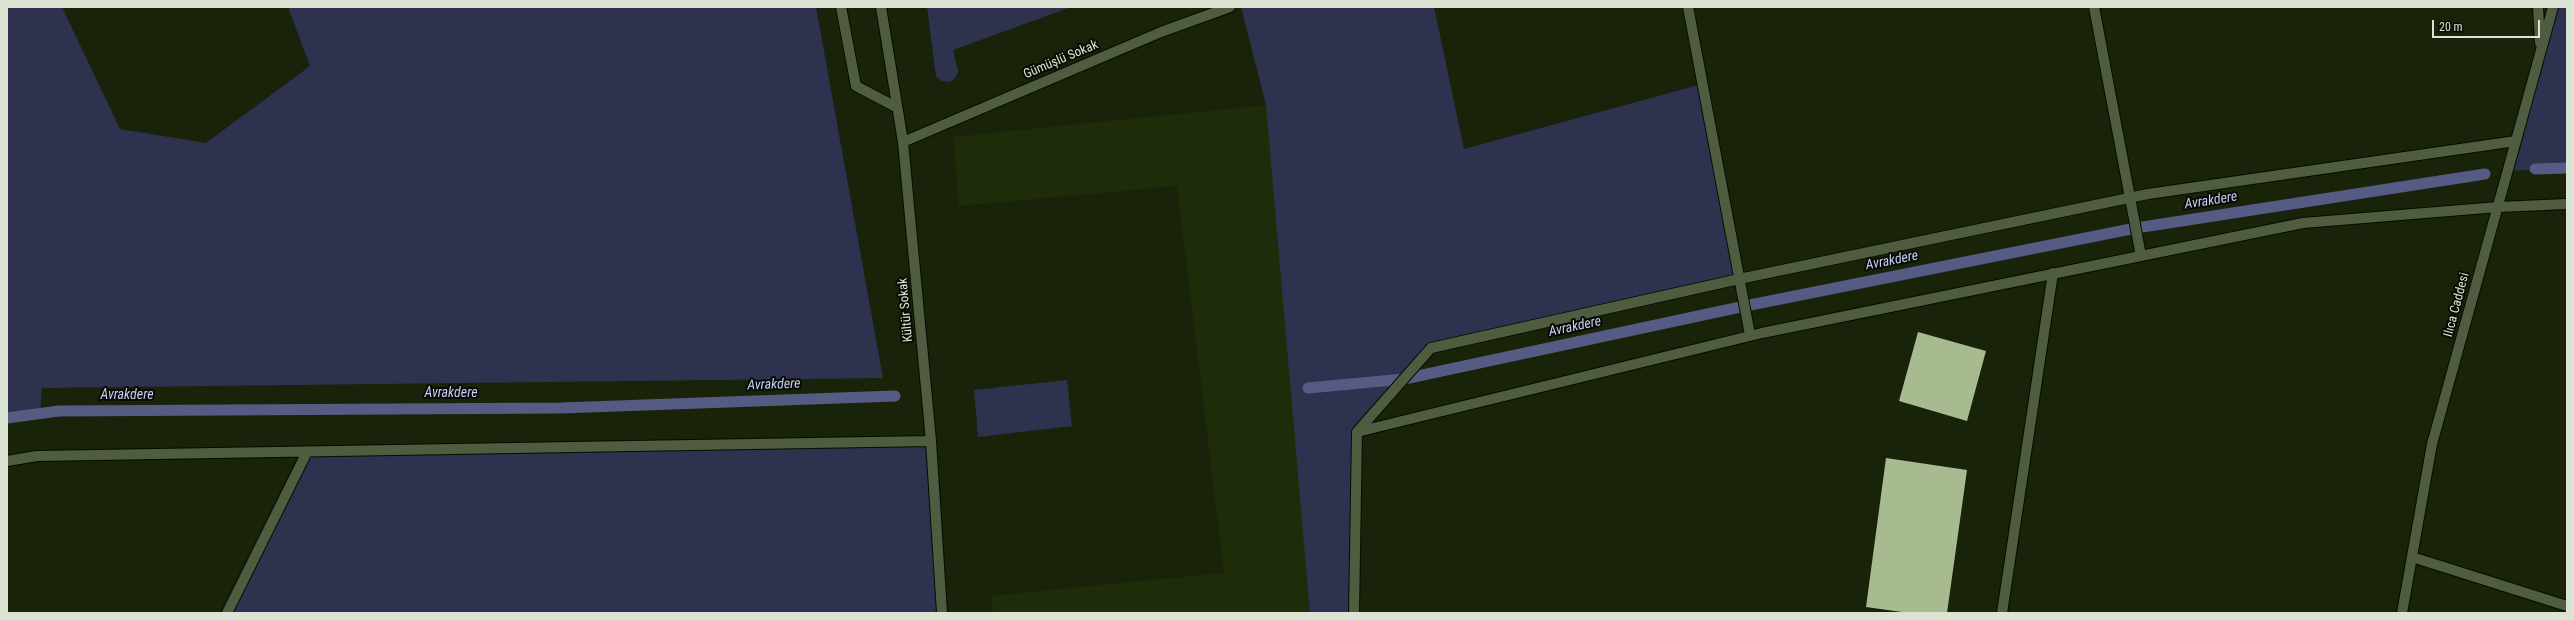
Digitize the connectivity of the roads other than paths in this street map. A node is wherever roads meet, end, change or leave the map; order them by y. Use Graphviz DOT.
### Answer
graph roads {
  1 [pos="841,7"];
  2 [pos="881,7"];
  3 [pos="1230,7"];
  4 [pos="1688,7"];
  5 [pos="2094,7"];
  6 [pos="2538,7"];
  7 [pos="2553,7"];
  8 [pos="2541,51"];
  9 [pos="896,107"];
  10 [pos="2516,141"];
  11 [pos="903,142"];
  12 [pos="2130,198"];
  13 [pos="2567,204"];
  14 [pos="2498,207"];
  15 [pos="2141,256"];
  16 [pos="2053,274"];
  17 [pos="1739,279"];
  18 [pos="1750,335"];
  19 [pos="1357,432"];
  20 [pos="931,441"];
  21 [pos="307,452"];
  22 [pos="7,461"];
  23 [pos="2412,557"];
  24 [pos="2567,606"];
  25 [pos="227,613"];
  26 [pos="942,613"];
  27 [pos="1354,613"];
  28 [pos="2002,613"];
  29 [pos="2402,613"];
  1 -- 9 [label="street"];
  2 -- 9 [label="street, Kültür Sokak"];
  3 -- 11 [label="street, Gümüşlü Sokak"];
  4 -- 17 [label="street"];
  5 -- 12 [label="street"];
  6 -- 8 [label="street"];
  7 -- 8 [label="street, Ilıca Caddesi"];
  8 -- 10 [label="street, Ilıca Caddesi"];
  9 -- 11 [label="street, Kültür Sokak"];
  10 -- 12 [label="street"];
  10 -- 14 [label="street, Ilıca Caddesi"];
  11 -- 20 [label="street, Kültür Sokak"];
  12 -- 15 [label="street"];
  12 -- 17 [label="street"];
  13 -- 14 [label="street"];
  14 -- 15 [label="street"];
  14 -- 23 [label="street, Ilıca Caddesi"];
  15 -- 16 [label="street"];
  16 -- 18 [label="street"];
  16 -- 28 [label="street"];
  17 -- 18 [label="street"];
  17 -- 19 [label="street"];
  18 -- 19 [label="street"];
  19 -- 27 [label="street"];
  20 -- 21 [label="street"];
  20 -- 26 [label="street, Kültür Sokak"];
  21 -- 22 [label="street"];
  21 -- 25 [label="street"];
  23 -- 24 [label="street"];
  23 -- 29 [label="street, Ilıca Caddesi"];
}
